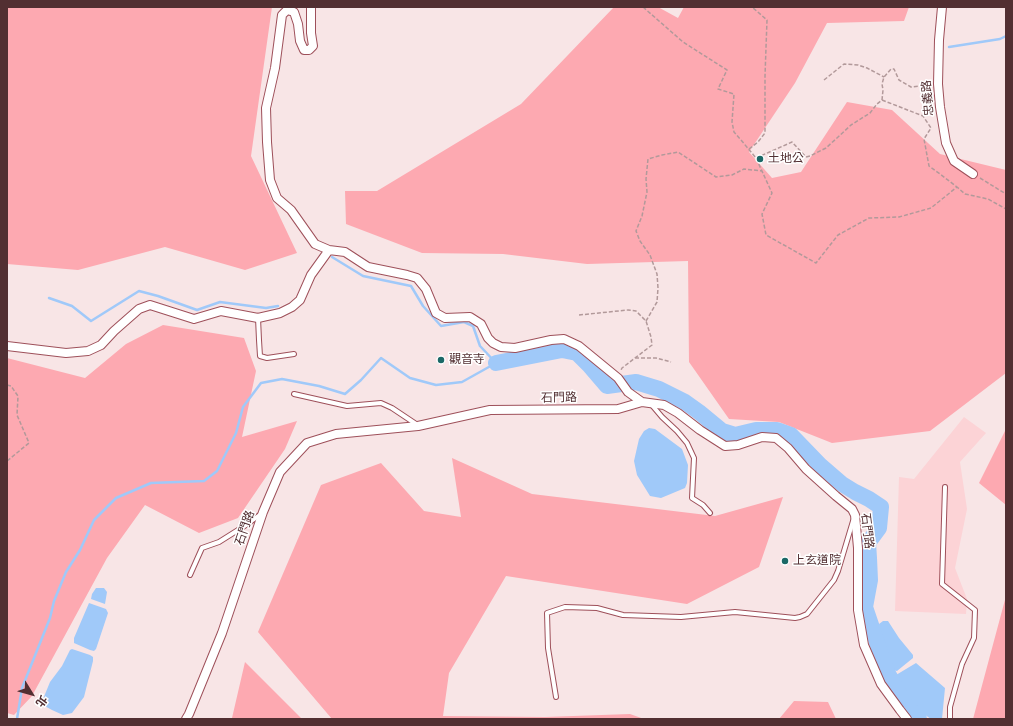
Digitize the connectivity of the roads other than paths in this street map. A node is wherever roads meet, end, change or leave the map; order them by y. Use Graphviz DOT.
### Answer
graph roads {
  1 [pos="311,7"];
  2 [pos="942,7"];
  3 [pos="973,174"];
  4 [pos="329,250"];
  5 [pos="258,318"];
  6 [pos="7,346"];
  7 [pos="294,354"];
  8 [pos="294,394"];
  9 [pos="642,402"];
  10 [pos="651,404"];
  11 [pos="418,426"];
  12 [pos="945,487"];
  13 [pos="263,512"];
  14 [pos="710,513"];
  15 [pos="855,515"];
  16 [pos="190,575"];
  17 [pos="556,697"];
  18 [pos="186,719"];
  19 [pos="907,719"];
  20 [pos="950,719"];
  1 -- 4 [label="street"];
  2 -- 3 [label="street, 忠義路"];
  4 -- 5 [label="street"];
  4 -- 9 [label="street"];
  5 -- 6 [label="street"];
  5 -- 7 [label="lane"];
  8 -- 11 [label="lane"];
  9 -- 10 [label="street, 石門路"];
  9 -- 11 [label="street, 石門路"];
  10 -- 14 [label="lane"];
  10 -- 15 [label="street, 石門路"];
  11 -- 13 [label="street, 石門路"];
  12 -- 20 [label="lane"];
  13 -- 16 [label="lane"];
  13 -- 18 [label="street, 石門路"];
  15 -- 17 [label="lane"];
  15 -- 19 [label="street, 石門路"];
}
